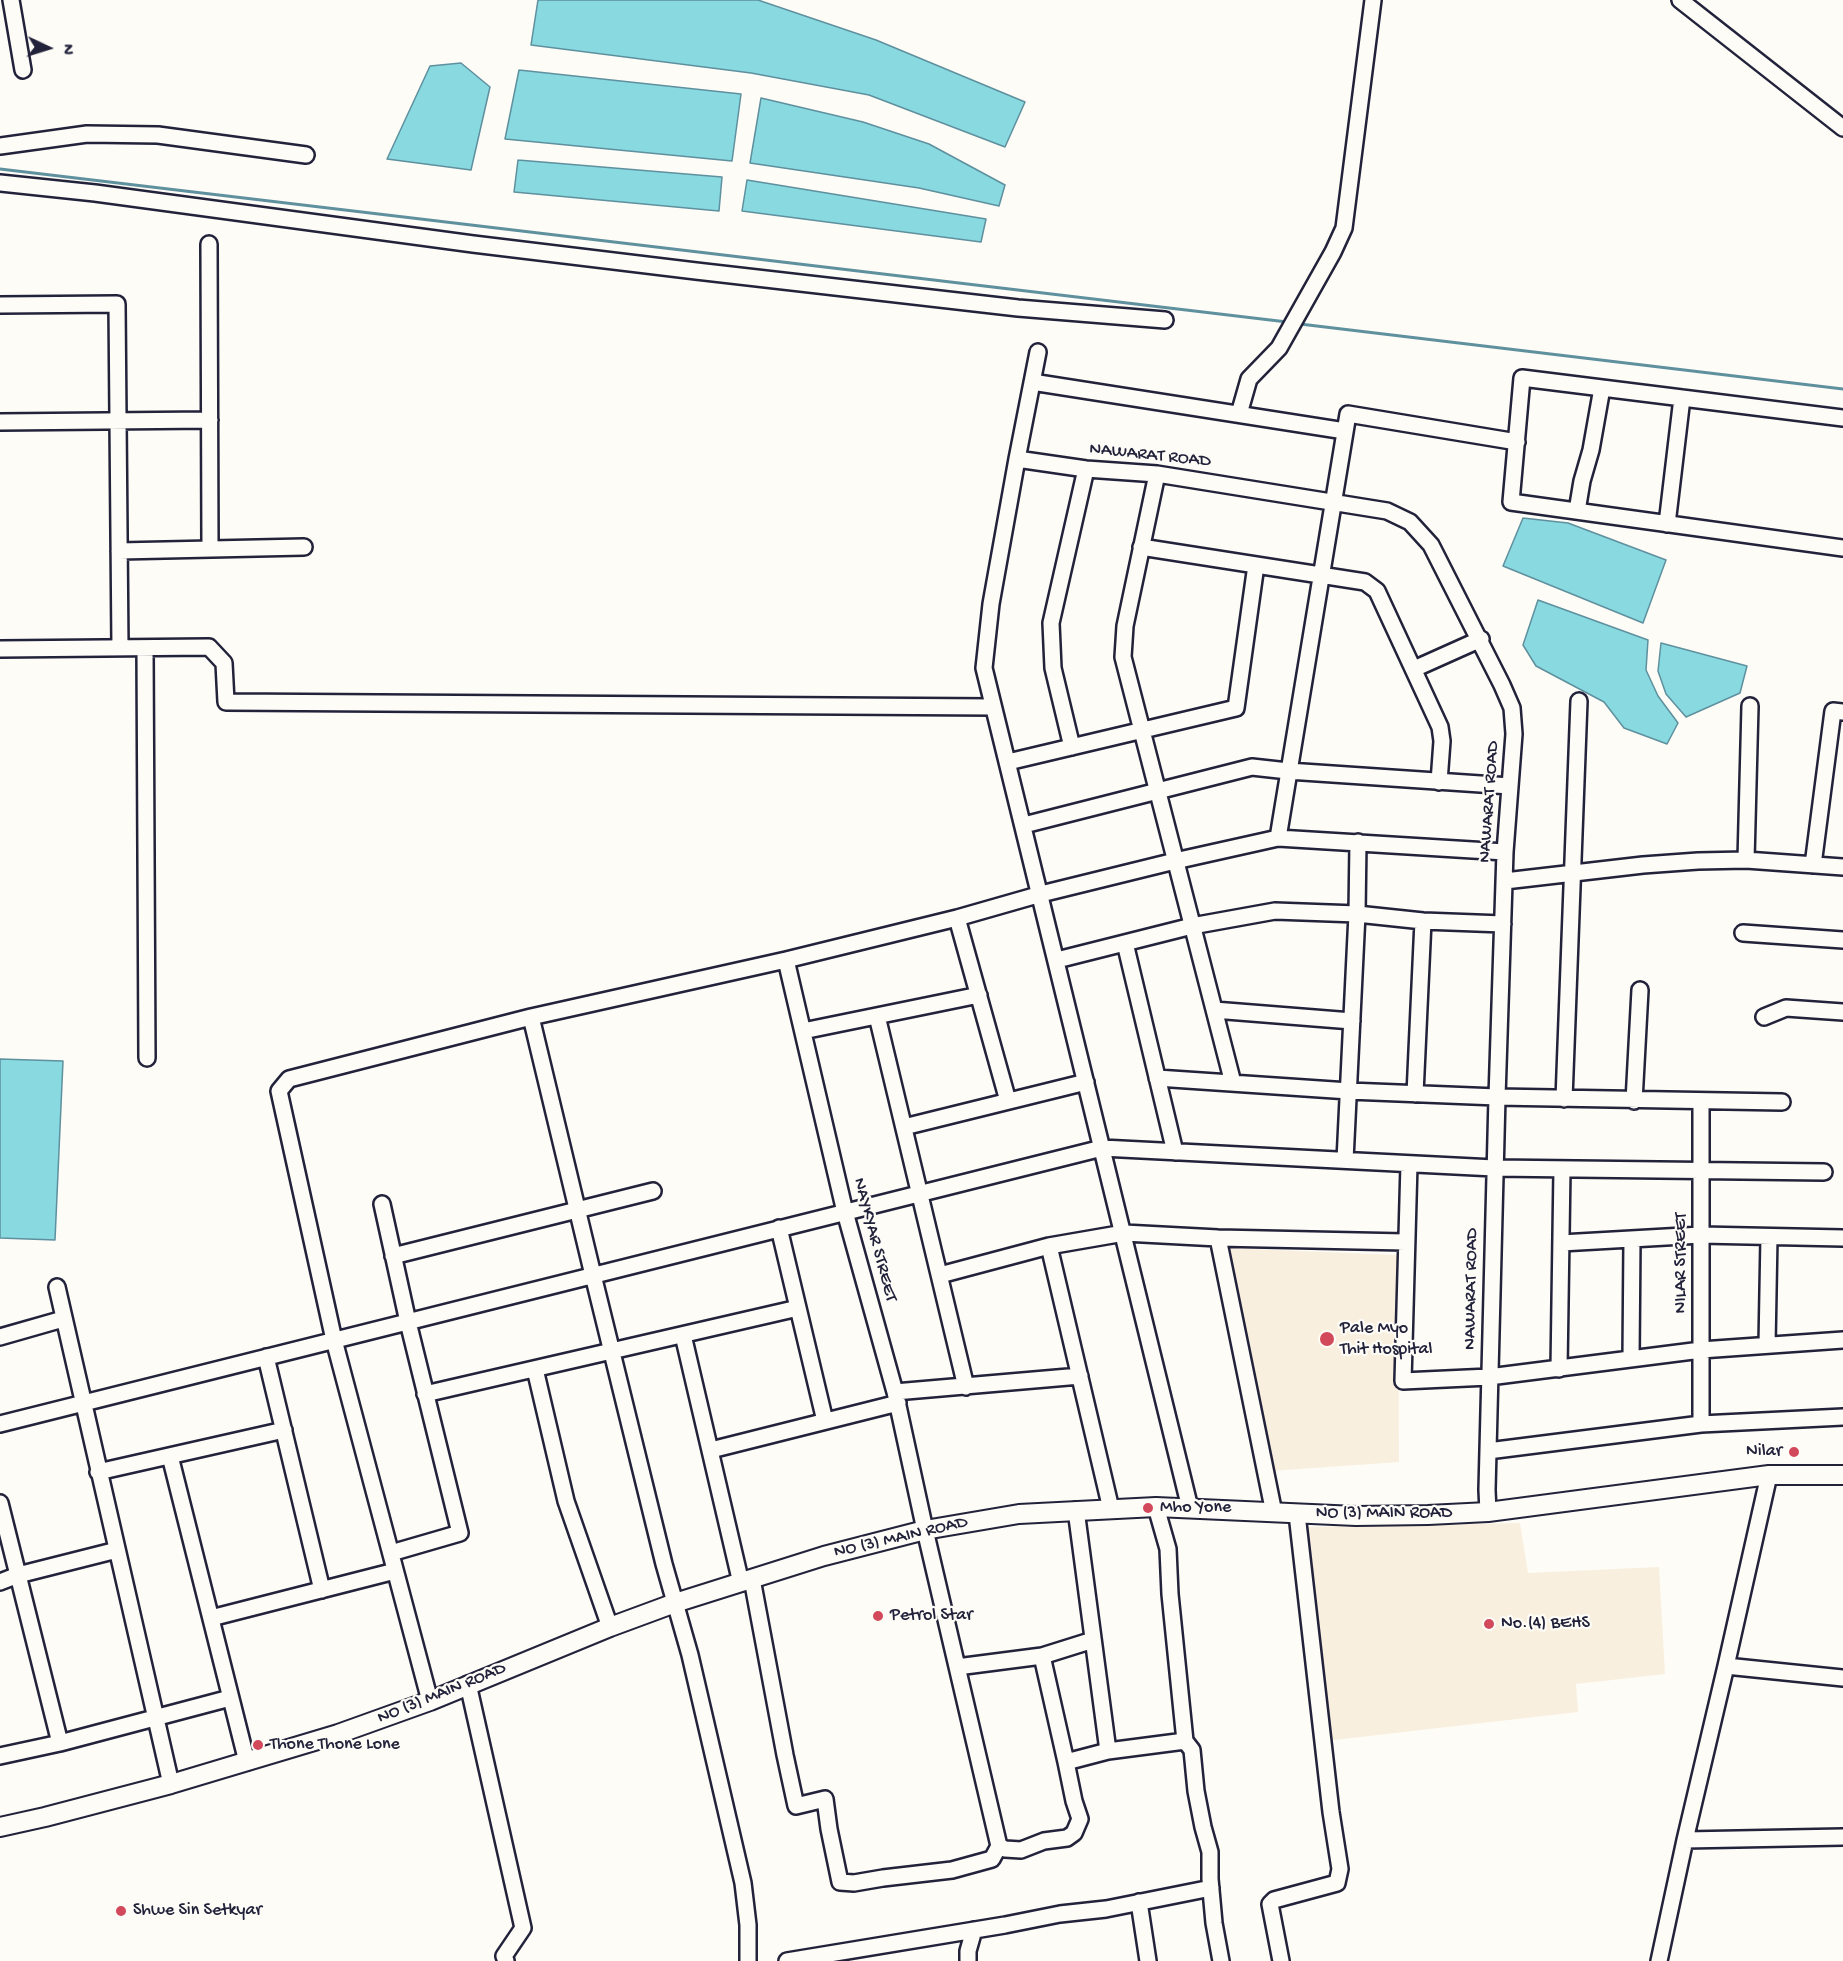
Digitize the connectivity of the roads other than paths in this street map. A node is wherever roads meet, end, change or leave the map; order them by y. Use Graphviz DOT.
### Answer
graph roads {
  1 [pos="11,0"];
  2 [pos="1373,0"];
  3 [pos="1680,0"];
  4 [pos="23,70"];
  5 [pos="1843,128"];
  6 [pos="0,146"];
  7 [pos="306,155"];
  8 [pos="0,183"];
  9 [pos="209,244"];
  10 [pos="0,305"];
  11 [pos="1165,320"];
  12 [pos="1038,352"];
  13 [pos="1032,382"];
  14 [pos="1602,388"];
  15 [pos="1682,398"];
  16 [pos="1239,414"];
  17 [pos="1843,418"];
  18 [pos="118,420"];
  19 [pos="210,420"];
  20 [pos="0,422"];
  21 [pos="1345,431"];
  22 [pos="1517,442"];
  23 [pos="1017,459"];
  24 [pos="1086,469"];
  25 [pos="1156,474"];
  26 [pos="1333,501"];
  27 [pos="1577,511"];
  28 [pos="1667,524"];
  29 [pos="1141,547"];
  30 [pos="304,548"];
  31 [pos="1843,548"];
  32 [pos="210,549"];
  33 [pos="119,551"];
  34 [pos="1256,565"];
  35 [pos="1321,575"];
  36 [pos="1481,639"];
  37 [pos="120,648"];
  38 [pos="145,648"];
  39 [pos="0,649"];
  40 [pos="1414,669"];
  41 [pos="1579,701"];
  42 [pos="1750,706"];
  43 [pos="993,707"];
  44 [pos="1843,712"];
  45 [pos="1141,731"];
  46 [pos="1072,747"];
  47 [pos="1008,762"];
  48 [pos="1288,771"];
  49 [pos="1439,782"];
  50 [pos="1510,786"];
  51 [pos="1159,792"];
  52 [pos="1024,825"];
  53 [pos="1278,838"];
  54 [pos="1358,842"];
  55 [pos="1505,852"];
  56 [pos="1746,860"];
  57 [pos="1175,861"];
  58 [pos="1813,865"];
  59 [pos="1843,867"];
  60 [pos="1573,874"];
  61 [pos="1504,881"];
  62 [pos="1041,894"];
  63 [pos="1357,914"];
  64 [pos="957,918"];
  65 [pos="1423,921"];
  66 [pos="1503,924"];
  67 [pos="1192,926"];
  68 [pos="1743,933"];
  69 [pos="1843,940"];
  70 [pos="1125,944"];
  71 [pos="786,960"];
  72 [pos="1057,960"];
  73 [pos="1640,990"];
  74 [pos="978,995"];
  75 [pos="1214,1010"];
  76 [pos="1843,1012"];
  77 [pos="877,1016"];
  78 [pos="531,1017"];
  79 [pos="1764,1017"];
  80 [pos="1352,1021"];
  81 [pos="803,1031"];
  82 [pos="147,1058"];
  83 [pos="1157,1078"];
  84 [pos="1086,1082"];
  85 [pos="1233,1083"];
  86 [pos="1349,1091"];
  87 [pos="1415,1094"];
  88 [pos="1497,1097"];
  89 [pos="1564,1099"];
  90 [pos="1008,1101"];
  91 [pos="1634,1101"];
  92 [pos="1701,1102"];
  93 [pos="1782,1102"];
  94 [pos="904,1127"];
  95 [pos="1102,1148"];
  96 [pos="1175,1152"];
  97 [pos="1345,1160"];
  98 [pos="1409,1164"];
  99 [pos="1494,1168"];
  100 [pos="1562,1169"];
  101 [pos="1701,1170"];
  102 [pos="1824,1172"];
  103 [pos="653,1191"];
  104 [pos="920,1193"];
  105 [pos="381,1204"];
  106 [pos="577,1209"];
  107 [pos="845,1212"];
  108 [pos="779,1228"];
  109 [pos="1124,1233"];
  110 [pos="1701,1235"];
  111 [pos="1769,1237"];
  112 [pos="1218,1238"];
  113 [pos="1843,1238"];
  114 [pos="1632,1239"];
  115 [pos="1405,1242"];
  116 [pos="1561,1243"];
  117 [pos="1049,1246"];
  118 [pos="393,1256"];
  119 [pos="593,1275"];
  120 [pos="940,1275"];
  121 [pos="57,1287"];
  122 [pos="798,1308"];
  123 [pos="63,1319"];
  124 [pos="408,1322"];
  125 [pos="683,1335"];
  126 [pos="0,1337"];
  127 [pos="334,1340"];
  128 [pos="1843,1340"];
  129 [pos="1767,1345"];
  130 [pos="1701,1350"];
  131 [pos="612,1352"];
  132 [pos="266,1357"];
  133 [pos="1631,1359"];
  134 [pos="535,1369"];
  135 [pos="1559,1369"];
  136 [pos="1080,1376"];
  137 [pos="1489,1377"];
  138 [pos="966,1387"];
  139 [pos="425,1394"];
  140 [pos="896,1397"];
  141 [pos="82,1403"];
  142 [pos="1843,1417"];
  143 [pos="825,1421"];
  144 [pos="0,1424"];
  145 [pos="1701,1425"];
  146 [pos="284,1430"];
  147 [pos="711,1450"];
  148 [pos="1488,1451"];
  149 [pos="171,1456"];
  150 [pos="98,1472"];
  151 [pos="1769,1475"];
  152 [pos="1843,1475"];
  153 [pos="0,1503"];
  154 [pos="1156,1507"];
  155 [pos="1190,1508"];
  156 [pos="1111,1509"];
  157 [pos="1076,1510"];
  158 [pos="1488,1512"];
  159 [pos="1274,1513"];
  160 [pos="1297,1514"];
  161 [pos="925,1530"];
  162 [pos="117,1550"];
  163 [pos="390,1553"];
  164 [pos="395,1571"];
  165 [pos="18,1575"];
  166 [pos="747,1581"];
  167 [pos="0,1582"];
  168 [pos="322,1590"];
  169 [pos="675,1603"];
  170 [pos="211,1618"];
  171 [pos="610,1627"];
  172 [pos="1093,1640"];
  173 [pos="1042,1656"];
  174 [pos="1726,1666"];
  175 [pos="957,1667"];
  176 [pos="1843,1678"];
  177 [pos="468,1684"];
  178 [pos="230,1698"];
  179 [pos="430,1701"];
  180 [pos="155,1717"];
  181 [pos="1185,1741"];
  182 [pos="60,1743"];
  183 [pos="1108,1751"];
  184 [pos="0,1756"];
  185 [pos="247,1762"];
  186 [pos="1066,1762"];
  187 [pos="171,1784"];
  188 [pos="0,1827"];
  189 [pos="1843,1837"];
  190 [pos="1685,1840"];
  191 [pos="999,1846"];
  192 [pos="1210,1888"];
  193 [pos="1139,1902"];
  194 [pos="974,1930"];
  195 [pos="506,1961"];
  196 [pos="748,1961"];
  197 [pos="787,1961"];
  198 [pos="968,1961"];
  199 [pos="1148,1961"];
  200 [pos="1221,1961"];
  201 [pos="1281,1961"];
  202 [pos="1659,1961"];
  1 -- 4 [label="street"];
  2 -- 16 [label="street"];
  3 -- 5 [label="street"];
  6 -- 7 [label="street"];
  8 -- 11 [label="street"];
  9 -- 19 [label="street"];
  10 -- 18 [label="street"];
  12 -- 13 [label="street"];
  13 -- 16 [label="street"];
  13 -- 23 [label="street"];
  14 -- 15 [label="street"];
  14 -- 22 [label="street"];
  14 -- 27 [label="street"];
  15 -- 17 [label="street"];
  15 -- 28 [label="street"];
  16 -- 21 [label="street"];
  18 -- 19 [label="street"];
  18 -- 20 [label="street"];
  18 -- 33 [label="street"];
  19 -- 32 [label="street"];
  21 -- 22 [label="street"];
  21 -- 26 [label="street"];
  22 -- 27 [label="street"];
  23 -- 24 [label="street, NAWARAT ROAD"];
  23 -- 43 [label="street"];
  24 -- 25 [label="street, NAWARAT ROAD"];
  24 -- 46 [label="street"];
  25 -- 26 [label="street, NAWARAT ROAD"];
  25 -- 29 [label="street"];
  26 -- 35 [label="street"];
  26 -- 36 [label="street, NAWARAT ROAD"];
  27 -- 28 [label="street"];
  28 -- 31 [label="street"];
  29 -- 34 [label="street"];
  29 -- 45 [label="street"];
  30 -- 32 [label="street"];
  32 -- 33 [label="street"];
  33 -- 37 [label="street"];
  34 -- 35 [label="street"];
  34 -- 45 [label="street"];
  35 -- 40 [label="street"];
  35 -- 48 [label="street"];
  36 -- 40 [label="street"];
  36 -- 50 [label="street, NAWARAT ROAD"];
  37 -- 38 [label="street"];
  37 -- 39 [label="street"];
  38 -- 43 [label="street"];
  38 -- 82 [label="street"];
  40 -- 49 [label="street"];
  41 -- 60 [label="street"];
  42 -- 56 [label="street"];
  43 -- 47 [label="street"];
  44 -- 58 [label="street"];
  45 -- 46 [label="street"];
  45 -- 51 [label="street"];
  46 -- 47 [label="street"];
  47 -- 52 [label="street"];
  48 -- 49 [label="street"];
  48 -- 51 [label="street"];
  48 -- 53 [label="street"];
  49 -- 50 [label="street"];
  50 -- 55 [label="street, NAWARAT ROAD"];
  51 -- 52 [label="street"];
  51 -- 57 [label="street"];
  52 -- 62 [label="street"];
  53 -- 54 [label="street"];
  53 -- 57 [label="street"];
  54 -- 55 [label="street"];
  54 -- 63 [label="street"];
  55 -- 61 [label="street, NAWARAT ROAD"];
  56 -- 58 [label="street"];
  56 -- 60 [label="street"];
  57 -- 62 [label="street"];
  57 -- 67 [label="street"];
  58 -- 59 [label="street"];
  60 -- 61 [label="street"];
  60 -- 89 [label="street"];
  61 -- 66 [label="street, NAWARAT ROAD"];
  62 -- 64 [label="street"];
  62 -- 72 [label="street"];
  63 -- 65 [label="street"];
  63 -- 67 [label="street"];
  63 -- 80 [label="street"];
  64 -- 71 [label="street"];
  64 -- 74 [label="street"];
  65 -- 66 [label="street"];
  65 -- 87 [label="street"];
  66 -- 88 [label="street, NAWARAT ROAD"];
  67 -- 70 [label="street"];
  67 -- 75 [label="street"];
  68 -- 69 [label="street"];
  70 -- 72 [label="street"];
  70 -- 83 [label="street"];
  71 -- 78 [label="street"];
  71 -- 81 [label="street, NAYKYAR STREET"];
  72 -- 84 [label="street"];
  73 -- 91 [label="street"];
  74 -- 77 [label="street"];
  74 -- 90 [label="street"];
  75 -- 80 [label="street"];
  75 -- 85 [label="street"];
  76 -- 79 [label="street"];
  77 -- 81 [label="street"];
  77 -- 94 [label="street"];
  78 -- 106 [label="street"];
  78 -- 127 [label="street"];
  80 -- 86 [label="street"];
  81 -- 107 [label="street, NAYKYAR STREET"];
  83 -- 85 [label="street"];
  83 -- 96 [label="street"];
  84 -- 90 [label="street"];
  84 -- 95 [label="street"];
  85 -- 86 [label="street"];
  86 -- 87 [label="street"];
  86 -- 97 [label="street"];
  87 -- 88 [label="street"];
  88 -- 89 [label="street"];
  88 -- 99 [label="street, NAWARAT ROAD"];
  89 -- 91 [label="street"];
  90 -- 94 [label="street"];
  91 -- 92 [label="street"];
  92 -- 93 [label="street"];
  92 -- 101 [label="street, NILAR STREET"];
  94 -- 104 [label="street"];
  95 -- 96 [label="street"];
  95 -- 104 [label="street"];
  95 -- 109 [label="street"];
  96 -- 97 [label="street"];
  97 -- 98 [label="street"];
  98 -- 99 [label="street"];
  98 -- 115 [label="street"];
  99 -- 100 [label="street"];
  99 -- 137 [label="street, NAWARAT ROAD"];
  100 -- 101 [label="street"];
  100 -- 116 [label="street"];
  101 -- 102 [label="street"];
  101 -- 110 [label="street, NILAR STREET"];
  103 -- 106 [label="street"];
  104 -- 107 [label="street"];
  104 -- 120 [label="street"];
  105 -- 118 [label="street"];
  106 -- 118 [label="street"];
  106 -- 119 [label="street"];
  107 -- 108 [label="street"];
  107 -- 140 [label="street, NAYKYAR STREET"];
  108 -- 119 [label="street"];
  108 -- 122 [label="street"];
  109 -- 112 [label="street"];
  109 -- 117 [label="street"];
  109 -- 155 [label="street"];
  110 -- 111 [label="street"];
  110 -- 114 [label="street"];
  110 -- 130 [label="street, NILAR STREET"];
  111 -- 113 [label="street"];
  111 -- 129 [label="street"];
  112 -- 115 [label="street"];
  112 -- 159 [label="street"];
  114 -- 116 [label="street"];
  114 -- 133 [label="street"];
  115 -- 137 [label="street"];
  116 -- 135 [label="street"];
  117 -- 120 [label="street"];
  117 -- 136 [label="street"];
  118 -- 124 [label="street"];
  119 -- 124 [label="street"];
  119 -- 131 [label="street"];
  120 -- 138 [label="street"];
  121 -- 123 [label="street"];
  122 -- 125 [label="street"];
  122 -- 143 [label="street"];
  123 -- 126 [label="street"];
  123 -- 141 [label="street"];
  124 -- 127 [label="street"];
  124 -- 139 [label="street"];
  125 -- 131 [label="street"];
  125 -- 147 [label="street"];
  127 -- 132 [label="street"];
  127 -- 163 [label="street"];
  128 -- 129 [label="street"];
  129 -- 130 [label="street"];
  130 -- 133 [label="street"];
  130 -- 145 [label="street, NILAR STREET"];
  131 -- 134 [label="street"];
  131 -- 169 [label="street"];
  132 -- 141 [label="street"];
  132 -- 146 [label="street"];
  133 -- 135 [label="street"];
  134 -- 139 [label="street"];
  134 -- 171 [label="street"];
  135 -- 137 [label="street"];
  136 -- 138 [label="street"];
  136 -- 156 [label="street"];
  137 -- 148 [label="street, NAWARAT ROAD"];
  138 -- 140 [label="street"];
  139 -- 163 [label="street"];
  140 -- 143 [label="street"];
  140 -- 161 [label="street, NAYKYAR STREET"];
  141 -- 144 [label="street"];
  141 -- 150 [label="street"];
  142 -- 145 [label="street"];
  143 -- 147 [label="street"];
  145 -- 148 [label="street"];
  146 -- 149 [label="street"];
  146 -- 168 [label="street"];
  147 -- 166 [label="street"];
  148 -- 158 [label="street, NAWARAT ROAD"];
  149 -- 150 [label="street"];
  149 -- 170 [label="street"];
  150 -- 162 [label="street"];
  151 -- 152 [label="main road, NO (3) MAIN ROAD"];
  151 -- 158 [label="main road, NO (3) MAIN ROAD"];
  151 -- 174 [label="street"];
  153 -- 165 [label="street"];
  154 -- 155 [label="main road, NO (3) MAIN ROAD"];
  154 -- 156 [label="main road, NO (3) MAIN ROAD"];
  154 -- 181 [label="street"];
  155 -- 159 [label="main road, NO (3) MAIN ROAD"];
  156 -- 157 [label="main road, NO (3) MAIN ROAD"];
  157 -- 161 [label="main road, NO (3) MAIN ROAD"];
  157 -- 172 [label="street"];
  158 -- 160 [label="main road, NO (3) MAIN ROAD"];
  159 -- 160 [label="main road, NO (3) MAIN ROAD"];
  160 -- 201 [label="street"];
  161 -- 166 [label="main road, NO (3) MAIN ROAD"];
  161 -- 175 [label="street, NAYKYAR STREET"];
  162 -- 165 [label="street"];
  162 -- 180 [label="street"];
  163 -- 164 [label="street"];
  164 -- 168 [label="street"];
  164 -- 179 [label="street"];
  165 -- 167 [label="street"];
  165 -- 182 [label="street"];
  166 -- 169 [label="main road, NO (3) MAIN ROAD"];
  166 -- 191 [label="street"];
  168 -- 170 [label="street"];
  169 -- 171 [label="main road, NO (3) MAIN ROAD"];
  169 -- 196 [label="street"];
  170 -- 178 [label="street"];
  171 -- 177 [label="main road, NO (3) MAIN ROAD"];
  172 -- 173 [label="street"];
  172 -- 183 [label="street"];
  173 -- 175 [label="street"];
  173 -- 186 [label="street"];
  174 -- 176 [label="street"];
  174 -- 190 [label="street"];
  175 -- 191 [label="street, NAYKYAR STREET"];
  177 -- 179 [label="main road, NO (3) MAIN ROAD"];
  177 -- 195 [label="street"];
  178 -- 180 [label="street"];
  178 -- 185 [label="street"];
  179 -- 185 [label="main road, NO (3) MAIN ROAD"];
  180 -- 182 [label="street"];
  180 -- 187 [label="street"];
  181 -- 183 [label="street"];
  181 -- 192 [label="street"];
  182 -- 184 [label="street"];
  183 -- 186 [label="street"];
  185 -- 187 [label="main road, NO (3) MAIN ROAD"];
  186 -- 191 [label="street"];
  187 -- 188 [label="main road, NO (3) MAIN ROAD"];
  189 -- 190 [label="street"];
  190 -- 202 [label="street"];
  192 -- 193 [label="street"];
  192 -- 200 [label="street"];
  193 -- 194 [label="street"];
  193 -- 199 [label="street"];
  194 -- 197 [label="street"];
  194 -- 198 [label="street"];
}
